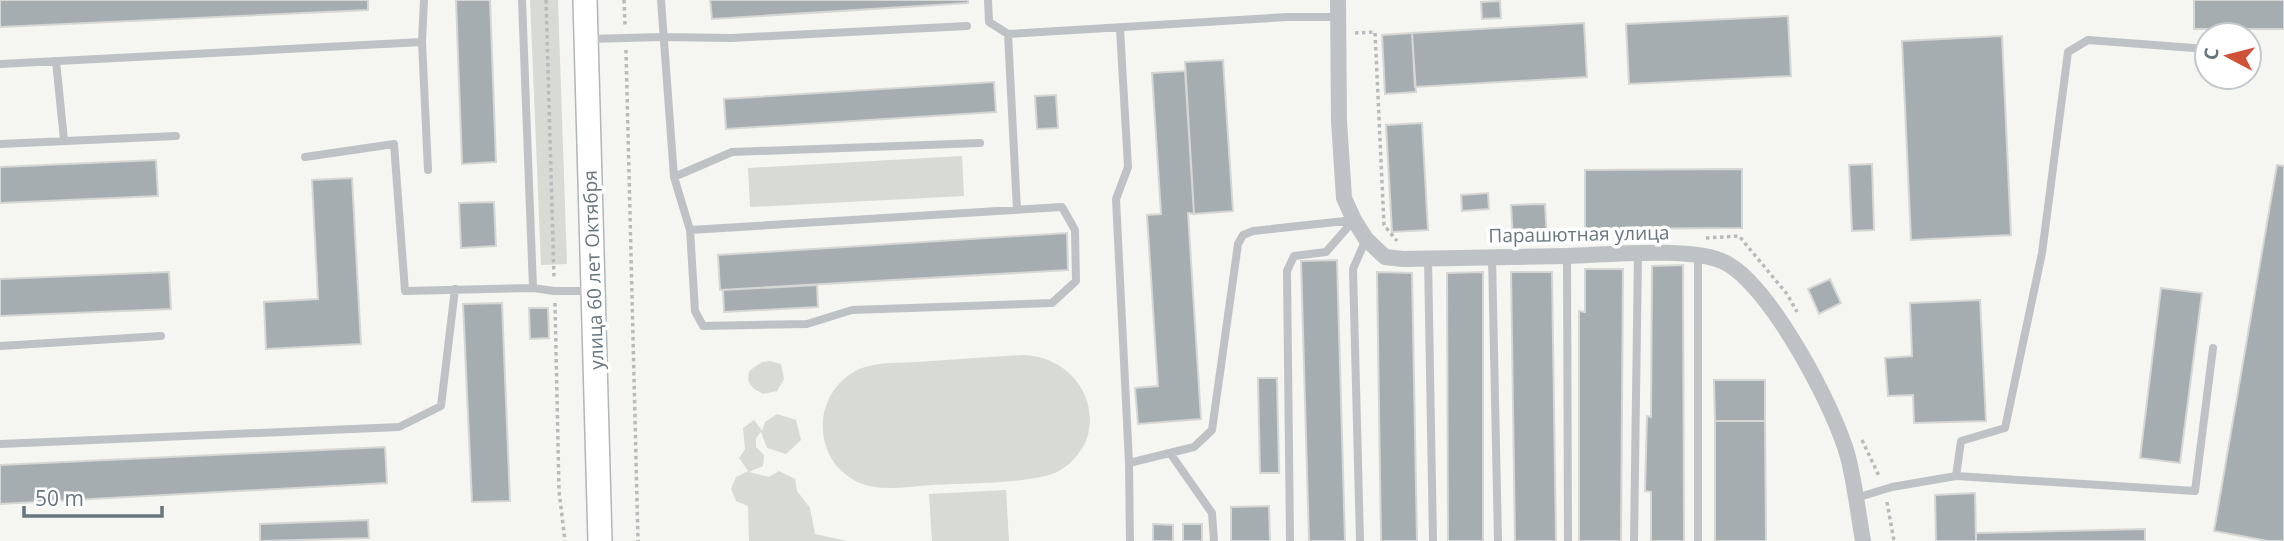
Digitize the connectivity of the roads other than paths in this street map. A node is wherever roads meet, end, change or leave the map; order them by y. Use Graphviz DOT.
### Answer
graph roads {
  1 [pos="424,0"];
  2 [pos="522,0"];
  3 [pos="585,0"];
  4 [pos="661,0"];
  5 [pos="988,0"];
  6 [pos="1338,0"];
  7 [pos="1337,17"];
  8 [pos="967,26"];
  9 [pos="1119,29"];
  10 [pos="1008,34"];
  11 [pos="662,37"];
  12 [pos="586,39"];
  13 [pos="422,42"];
  14 [pos="2193,48"];
  15 [pos="56,61"];
  16 [pos="0,64"];
  17 [pos="176,136"];
  18 [pos="64,140"];
  19 [pos="980,143"];
  20 [pos="0,144"];
  21 [pos="305,157"];
  22 [pos="428,170"];
  23 [pos="674,177"];
  24 [pos="1017,210"];
  25 [pos="1353,220"];
  26 [pos="691,230"];
  27 [pos="1366,239"];
  28 [pos="1638,254"];
  29 [pos="1698,255"];
  30 [pos="1492,256"];
  31 [pos="1567,256"];
  32 [pos="1428,258"];
  33 [pos="533,288"];
  34 [pos="455,289"];
  35 [pos="594,291"];
  36 [pos="161,336"];
  37 [pos="0,346"];
  38 [pos="2213,348"];
  39 [pos="0,444"];
  40 [pos="1170,453"];
  41 [pos="1129,463"];
  42 [pos="1956,476"];
  43 [pos="1856,498"];
  44 [pos="600,541"];
  45 [pos="1130,541"];
  46 [pos="1214,541"];
  47 [pos="1290,541"];
  48 [pos="1360,541"];
  49 [pos="1433,541"];
  50 [pos="1498,541"];
  51 [pos="1567,541"];
  52 [pos="1634,541"];
  53 [pos="1698,541"];
  54 [pos="1863,541"];
  1 -- 13 [label="lane"];
  2 -- 33 [label="lane"];
  3 -- 12 [label="main road, улица 60 лет Октября"];
  4 -- 11 [label="lane"];
  5 -- 10 [label="lane"];
  6 -- 7 [label="street, Парашютная улица"];
  7 -- 9 [label="lane"];
  7 -- 25 [label="street, Парашютная улица"];
  8 -- 11 [label="lane"];
  9 -- 10 [label="lane"];
  9 -- 41 [label="lane"];
  10 -- 24 [label="lane"];
  11 -- 12 [label="lane"];
  11 -- 23 [label="lane"];
  12 -- 35 [label="main road, улица 60 лет Октября"];
  13 -- 15 [label="lane"];
  13 -- 22 [label="lane"];
  14 -- 42 [label="lane"];
  15 -- 16 [label="lane"];
  15 -- 18 [label="lane"];
  17 -- 18 [label="lane"];
  18 -- 20 [label="lane"];
  19 -- 23 [label="lane"];
  21 -- 34 [label="lane"];
  23 -- 26 [label="lane"];
  24 -- 26 [label="lane"];
  24 -- 26 [label="lane"];
  25 -- 27 [label="street, Парашютная улица"];
  25 -- 40 [label="lane"];
  25 -- 47 [label="lane"];
  27 -- 32 [label="street, Парашютная улица"];
  27 -- 48 [label="lane"];
  28 -- 29 [label="street, Парашютная улица"];
  28 -- 31 [label="street, Парашютная улица"];
  28 -- 52 [label="lane"];
  29 -- 43 [label="street, Парашютная улица"];
  29 -- 53 [label="lane"];
  30 -- 31 [label="street, Парашютная улица"];
  30 -- 32 [label="street, Парашютная улица"];
  30 -- 50 [label="lane"];
  31 -- 51 [label="lane"];
  32 -- 49 [label="lane"];
  33 -- 34 [label="lane"];
  33 -- 35 [label="lane"];
  34 -- 39 [label="lane"];
  35 -- 44 [label="main road, улица 60 лет Октября"];
  36 -- 37 [label="lane"];
  38 -- 42 [label="lane"];
  40 -- 41 [label="lane"];
  40 -- 46 [label="lane"];
  41 -- 45 [label="lane"];
  42 -- 43 [label="lane"];
  43 -- 54 [label="street, Парашютная улица"];
}
